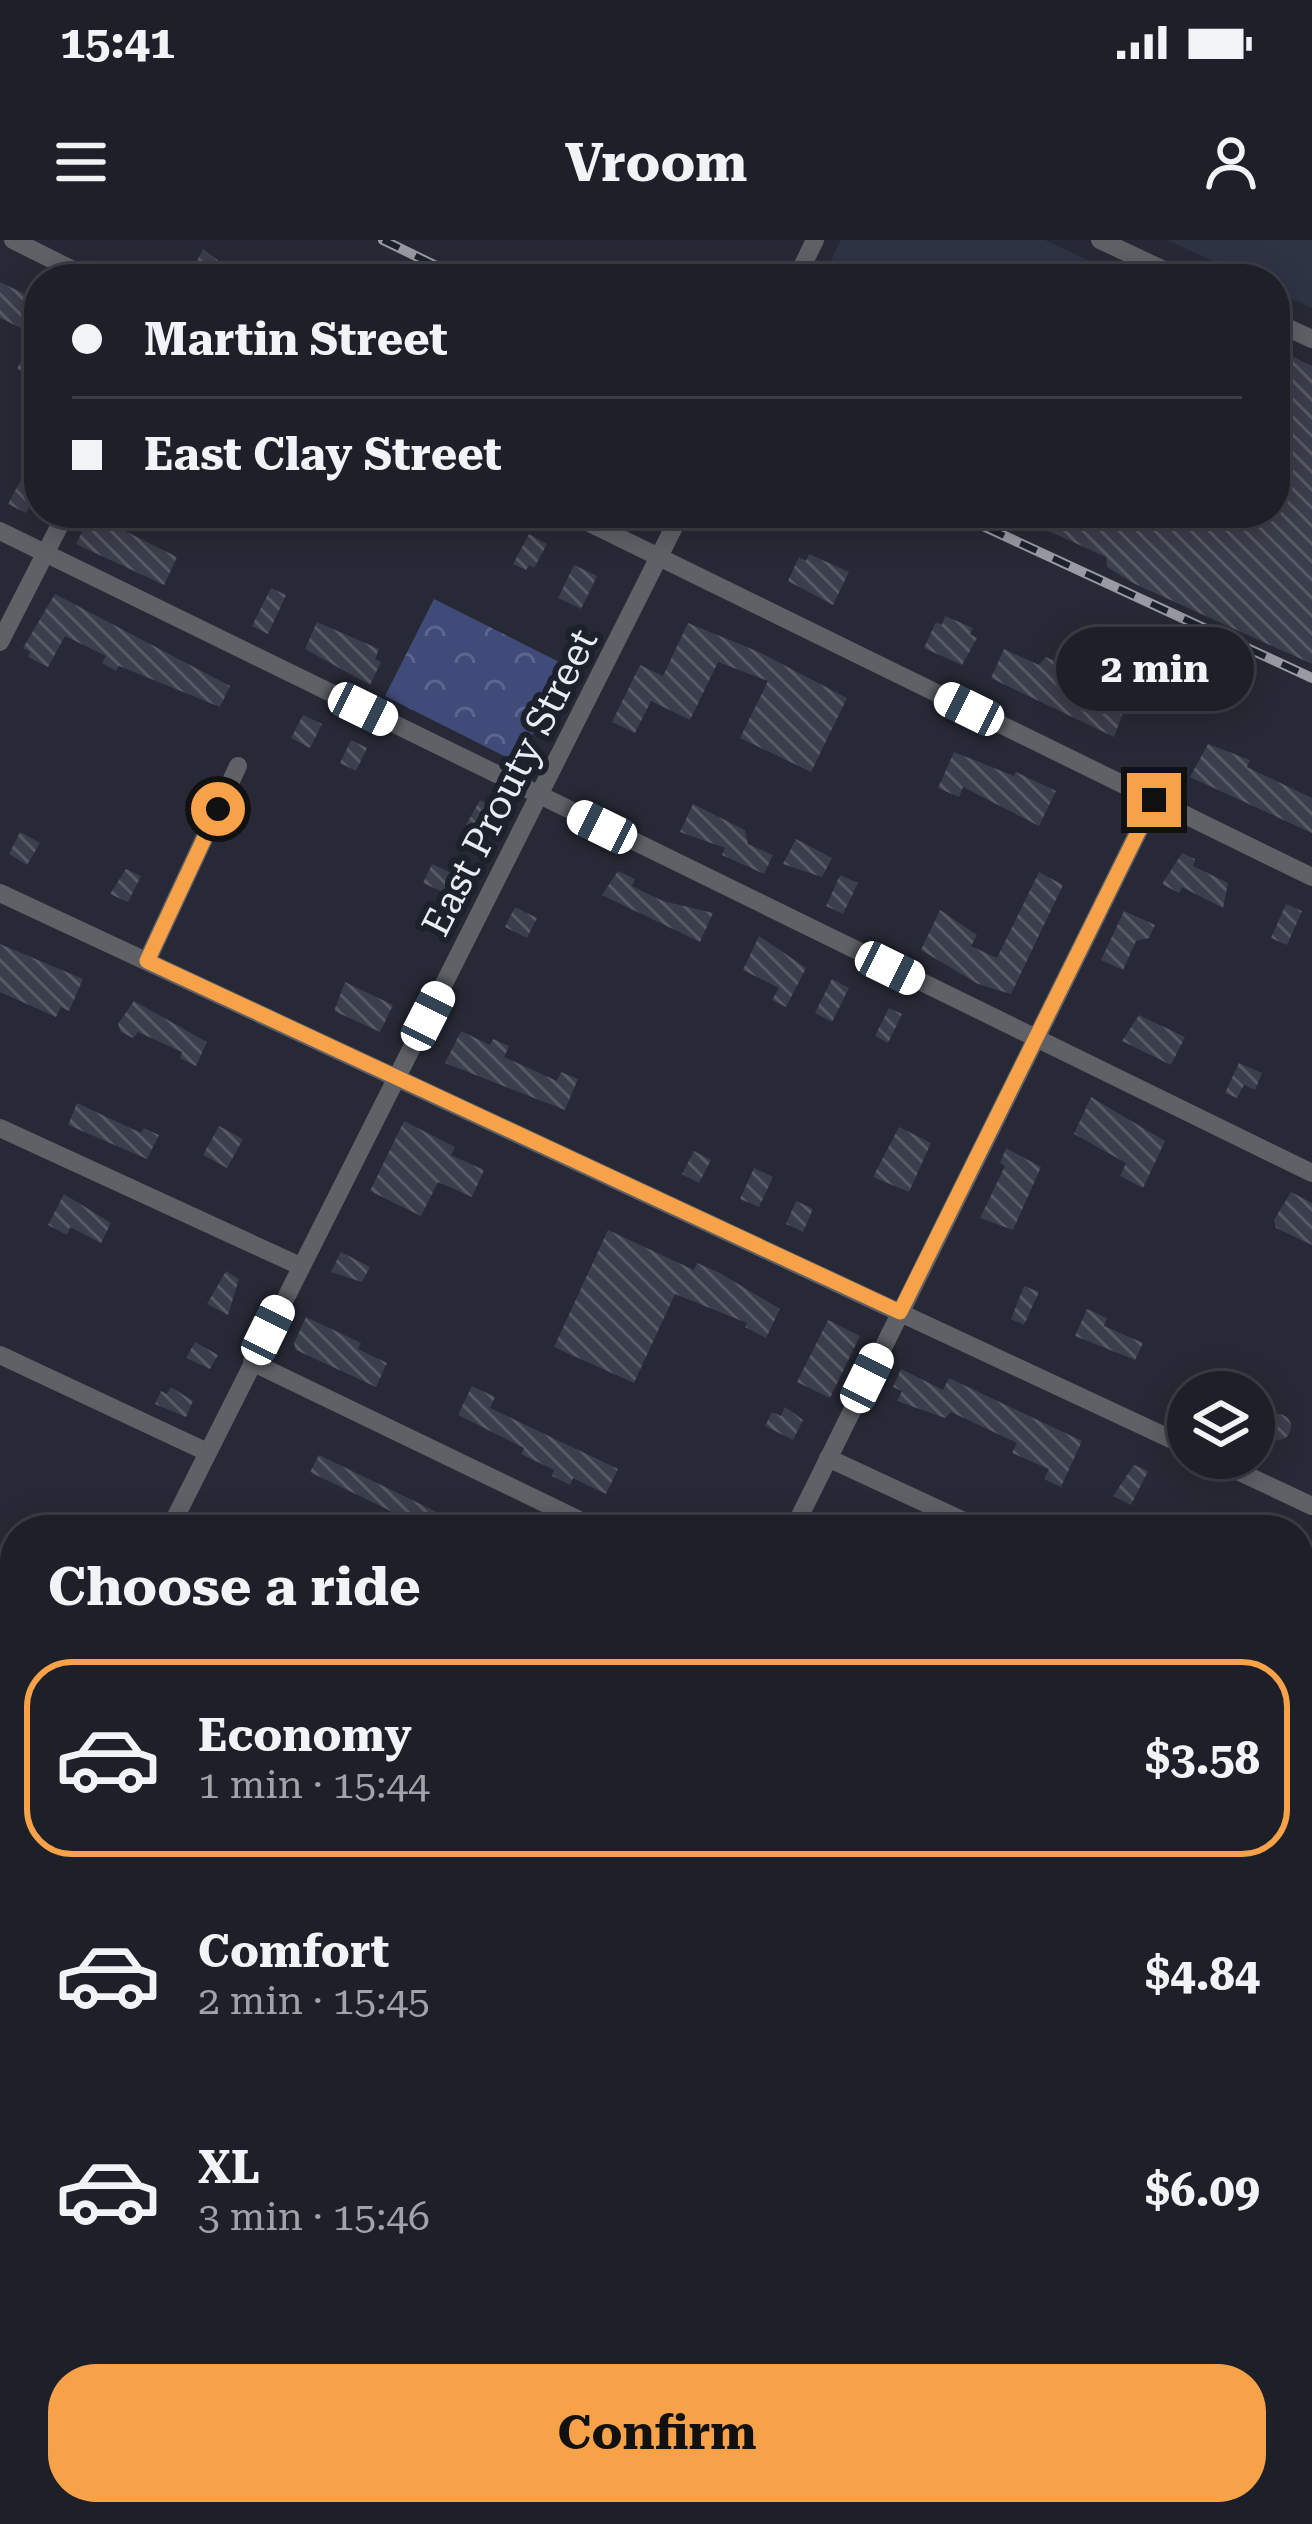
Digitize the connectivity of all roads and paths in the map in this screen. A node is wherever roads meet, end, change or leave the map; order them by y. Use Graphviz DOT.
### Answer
graph roads {
  1 [pos="14,240"];
  2 [pos="1100,240"];
  3 [pos="61,264"];
  4 [pos="1151,264"];
  5 [pos="58,528"];
  6 [pos="600,528"];
  7 [pos="673,528"];
  8 [pos="0,531"];
  9 [pos="45,554"];
  10 [pos="659,556"];
  11 [pos="0,642"];
  12 [pos="238,766"];
  13 [pos="539,796"];
  14 [pos="1154,800"];
  15 [pos="1312,877"];
  16 [pos="0,893"];
  17 [pos="147,961"];
  18 [pos="1035,1039"];
  19 [pos="396,1080"];
  20 [pos="0,1128"];
  21 [pos="1312,1173"];
  22 [pos="300,1266"];
  23 [pos="900,1312"];
  24 [pos="0,1355"];
  25 [pos="252,1362"];
  26 [pos="1167,1438"];
  27 [pos="208,1452"];
  28 [pos="828,1458"];
  29 [pos="1255,1479"];
  30 [pos="1312,1506"];
  31 [pos="176,1515"];
  32 [pos="569,1515"];
  33 [pos="800,1515"];
  34 [pos="951,1515"];
  1 -- 3 [label="street"];
  2 -- 4 [label="street"];
  5 -- 9 [label="street"];
  6 -- 10 [label="street"];
  7 -- 10 [label="street, East Prouty Street"];
  8 -- 9 [label="street"];
  9 -- 11 [label="street"];
  9 -- 13 [label="street"];
  10 -- 13 [label="street, East Prouty Street"];
  10 -- 14 [label="street"];
  12 -- 17 [label="street"];
  13 -- 18 [label="street"];
  13 -- 19 [label="street, East Prouty Street"];
  14 -- 15 [label="street"];
  14 -- 18 [label="street"];
  16 -- 17 [label="street"];
  17 -- 19 [label="street"];
  18 -- 21 [label="street"];
  18 -- 23 [label="street"];
  19 -- 22 [label="street, East Prouty Street"];
  19 -- 23 [label="street"];
  20 -- 22 [label="street"];
  22 -- 25 [label="street, East Prouty Street"];
  23 -- 26 [label="street"];
  23 -- 28 [label="street"];
  24 -- 27 [label="street"];
  25 -- 27 [label="street, East Prouty Street"];
  25 -- 32 [label="street"];
  27 -- 31 [label="street, East Prouty Street"];
  28 -- 33 [label="street"];
  28 -- 34 [label="street"];
  29 -- 30 [label="street"];
}
